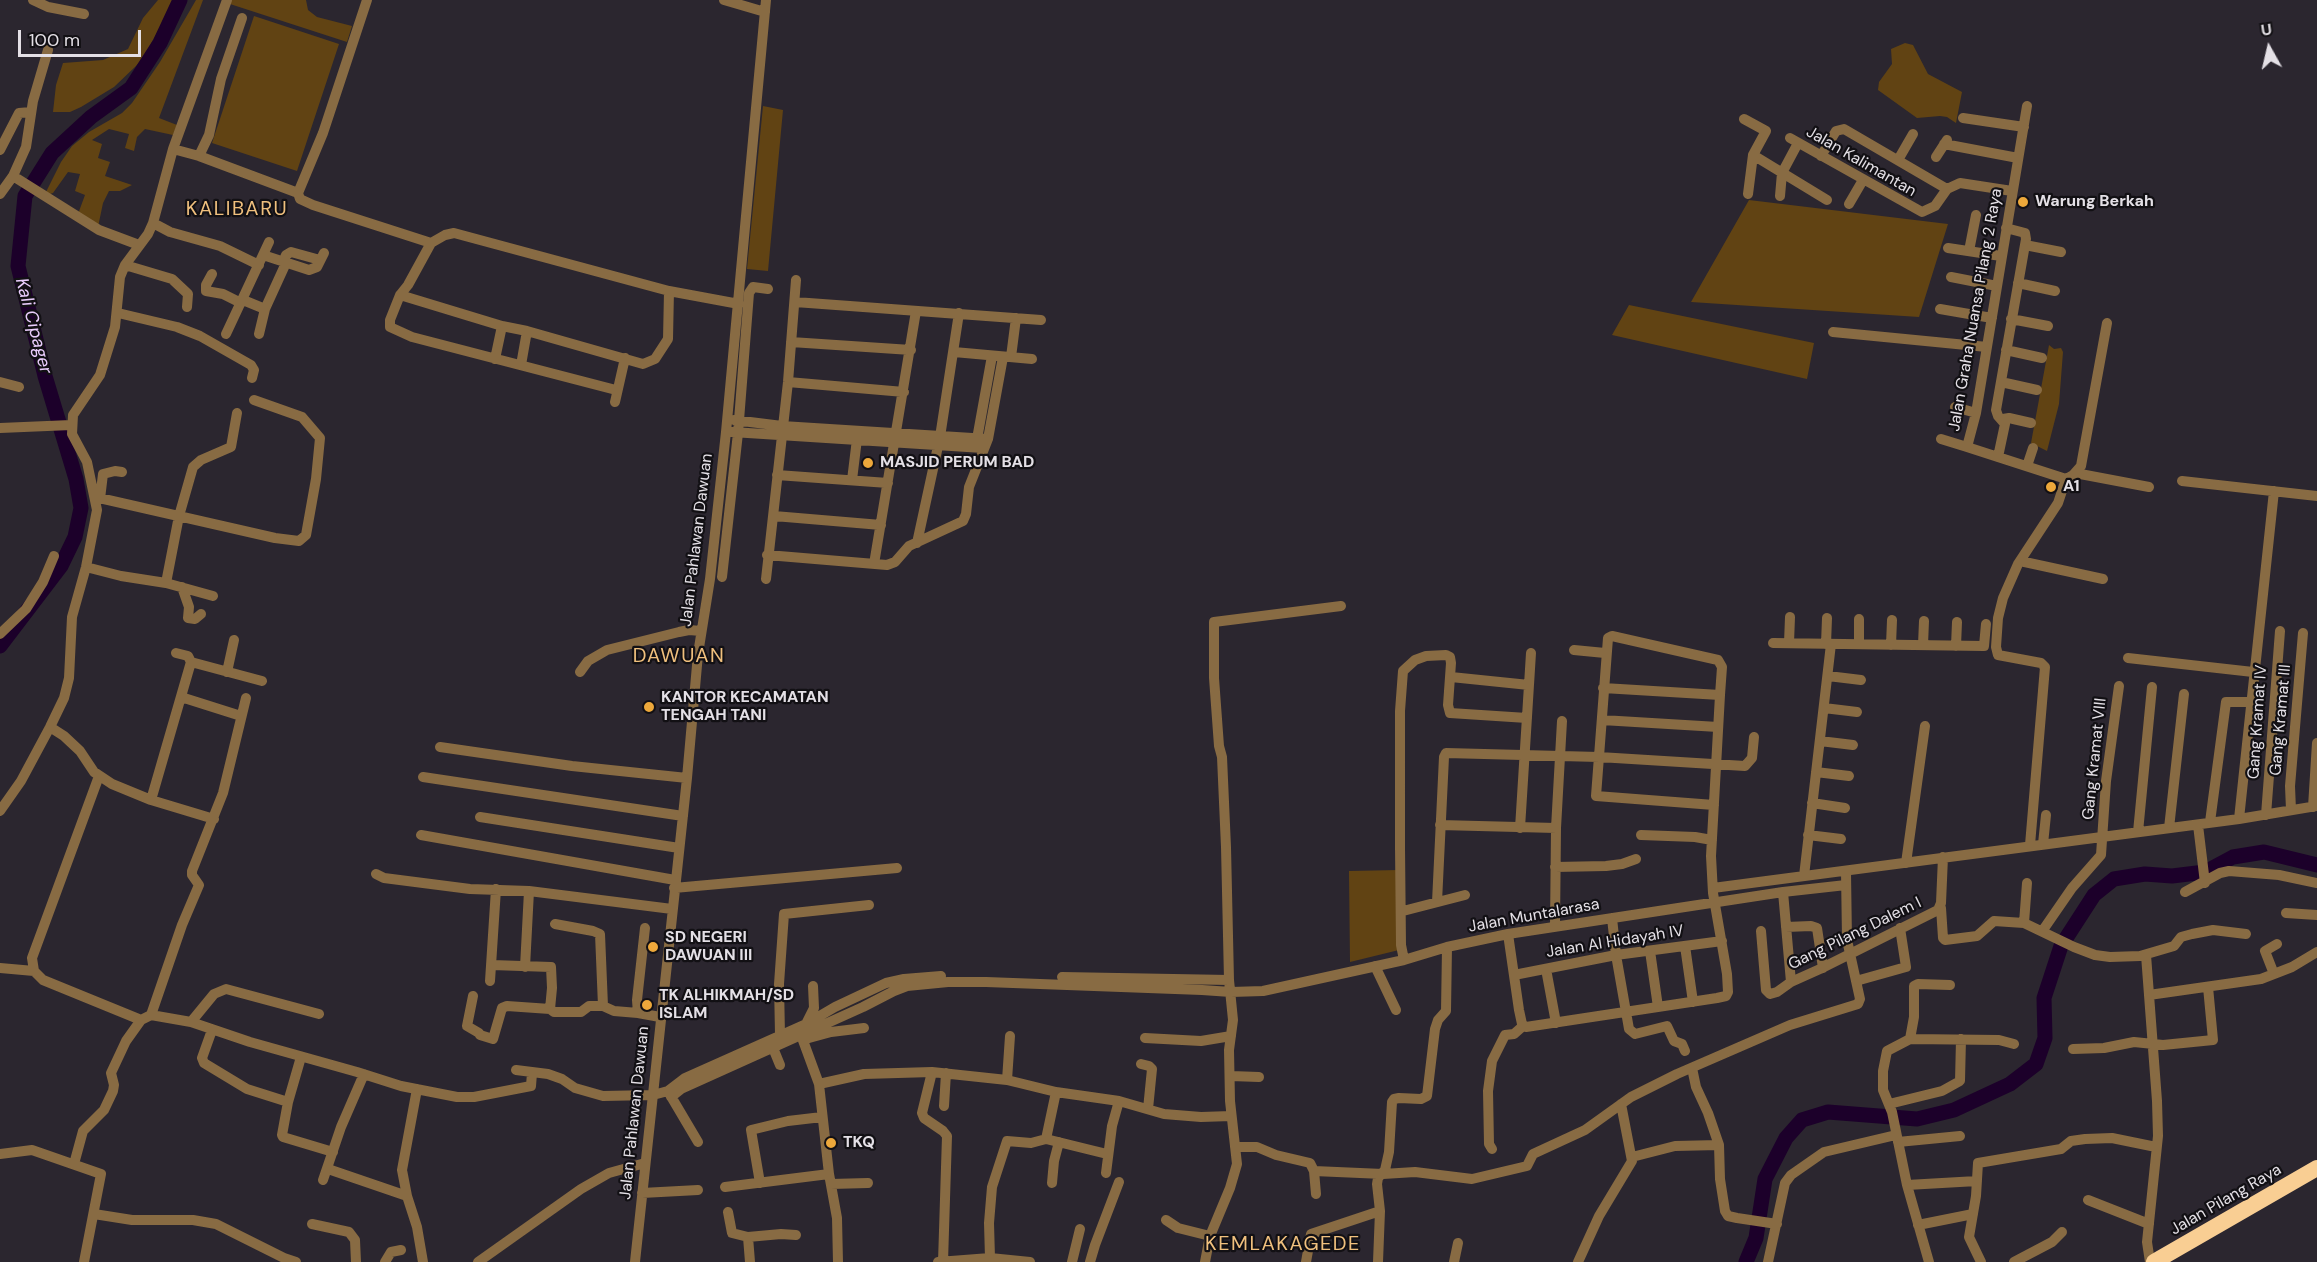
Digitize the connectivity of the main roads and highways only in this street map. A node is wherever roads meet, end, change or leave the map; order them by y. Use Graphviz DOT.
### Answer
graph roads {
  1 [pos="2317,1168"];
  2 [pos="2152,1262"];
  1 -- 2 [label="highway, Jalan Pilang Raya"];
}
